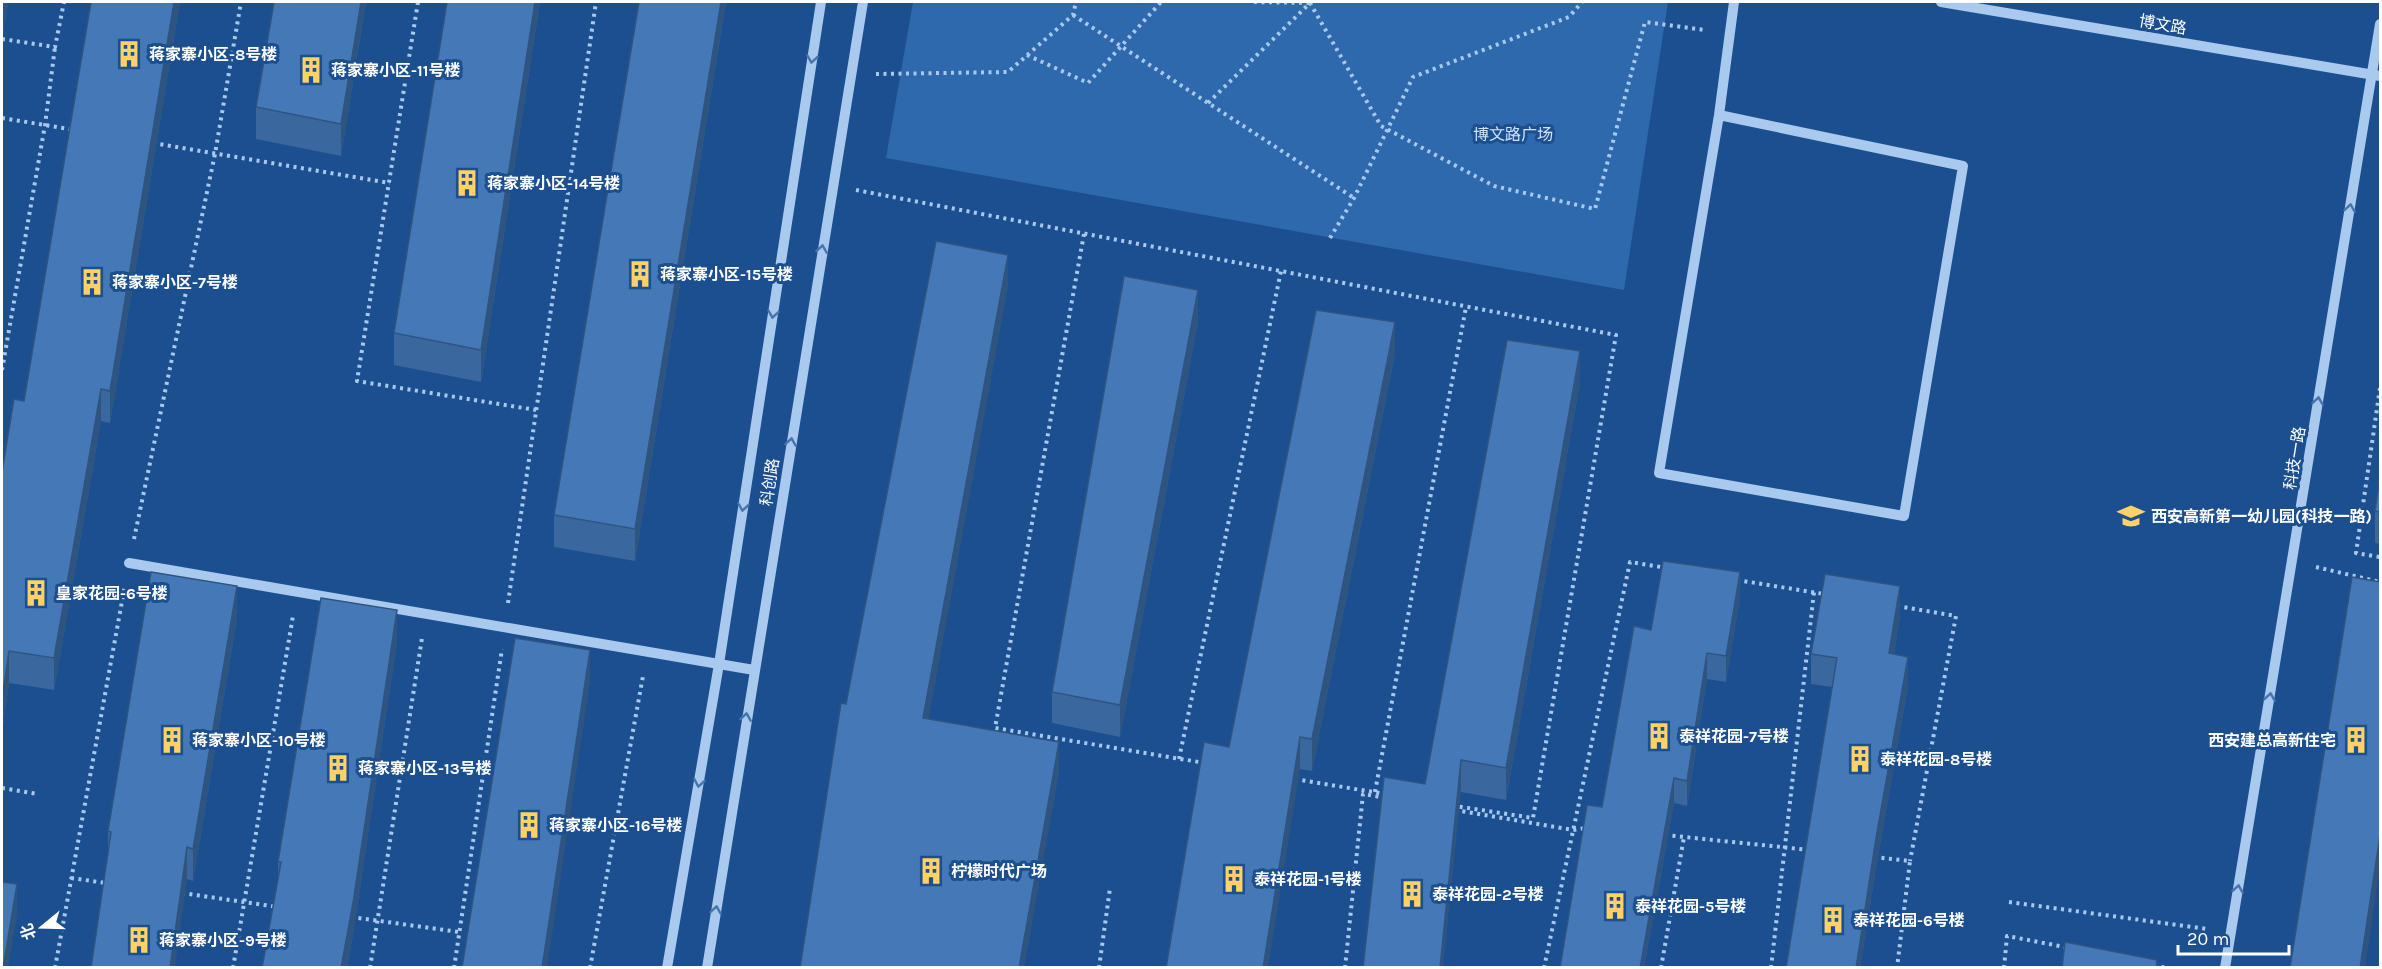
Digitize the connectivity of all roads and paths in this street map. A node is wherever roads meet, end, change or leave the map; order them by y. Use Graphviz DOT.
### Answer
graph roads {
  1 [pos="64,2"];
  2 [pos="241,2"];
  3 [pos="418,2"];
  4 [pos="596,2"];
  5 [pos="820,2"];
  6 [pos="863,2"];
  7 [pos="1076,2"];
  8 [pos="1161,2"];
  9 [pos="1254,2"];
  10 [pos="1310,2"];
  11 [pos="1581,2"];
  12 [pos="1734,2"];
  13 [pos="1941,2"];
  14 [pos="1073,15"];
  15 [pos="2380,24"];
  16 [pos="1730,34"];
  17 [pos="2,39"];
  18 [pos="1121,46"];
  19 [pos="56,47"];
  20 [pos="1027,56"];
  21 [pos="851,74"];
  22 [pos="2376,75"];
  23 [pos="1208,103"];
  24 [pos="1719,115"];
  25 [pos="2,118"];
  26 [pos="45,125"];
  27 [pos="1388,130"];
  28 [pos="79,131"];
  29 [pos="147,142"];
  30 [pos="215,154"];
  31 [pos="390,183"];
  32 [pos="833,186"];
  33 [pos="1354,198"];
  34 [pos="1084,234"];
  35 [pos="1330,238"];
  36 [pos="1281,271"];
  37 [pos="1466,307"];
  38 [pos="2,370"];
  39 [pos="2380,388"];
  40 [pos="537,410"];
  41 [pos="2380,557"];
  42 [pos="2292,561"];
  43 [pos="129,563"];
  44 [pos="1676,570"];
  45 [pos="1734,579"];
  46 [pos="2380,582"];
  47 [pos="297,592"];
  48 [pos="1815,592"];
  49 [pos="1826,594"];
  50 [pos="1897,606"];
  51 [pos="426,614"];
  52 [pos="505,627"];
  53 [pos="648,652"];
  54 [pos="719,664"];
  55 [pos="754,670"];
  56 [pos="1179,759"];
  57 [pos="1213,765"];
  58 [pos="1294,779"];
  59 [pos="2,788"];
  60 [pos="1375,792"];
  61 [pos="38,794"];
  62 [pos="1454,805"];
  63 [pos="1445,808"];
  64 [pos="1590,826"];
  65 [pos="1573,830"];
  66 [pos="1661,834"];
  67 [pos="1684,837"];
  68 [pos="1785,848"];
  69 [pos="1819,851"];
  70 [pos="1864,856"];
  71 [pos="1910,861"];
  72 [pos="71,878"];
  73 [pos="117,885"];
  74 [pos="1110,888"];
  75 [pos="175,892"];
  76 [pos="244,902"];
  77 [pos="2009,902"];
  78 [pos="288,908"];
  79 [pos="344,916"];
  80 [pos="377,921"];
  81 [pos="459,932"];
  82 [pos="2231,933"];
  83 [pos="2076,950"];
  84 [pos="2144,963"];
  85 [pos="55,968"];
  86 [pos="233,968"];
  87 [pos="370,968"];
  88 [pos="454,968"];
  89 [pos="590,968"];
  90 [pos="667,968"];
  91 [pos="707,968"];
  92 [pos="1098,968"];
  93 [pos="1345,968"];
  94 [pos="1544,968"];
  95 [pos="1661,968"];
  96 [pos="1771,968"];
  97 [pos="1897,968"];
  98 [pos="2004,968"];
  99 [pos="2167,968"];
  100 [pos="2225,968"];
  1 -- 19 [label="path"];
  2 -- 30 [label="path"];
  3 -- 31 [label="path"];
  4 -- 40 [label="path"];
  5 -- 54 [label="street, 科创路, one-way"];
  6 -- 21 [label="street, 科创路"];
  7 -- 14 [label="path"];
  8 -- 18 [label="path"];
  9 -- 10 [label="path"];
  10 -- 23 [label="path"];
  10 -- 27 [label="path"];
  11 -- 27 [label="path"];
  12 -- 16 [label="street"];
  13 -- 22 [label="street, 博文路"];
  14 -- 18 [label="path"];
  14 -- 20 [label="path"];
  15 -- 22 [label="street, 科技一路"];
  16 -- 24 [label="street"];
  16 -- 27 [label="path"];
  17 -- 19 [label="path"];
  18 -- 20 [label="path"];
  18 -- 23 [label="path"];
  19 -- 26 [label="path"];
  20 -- 21 [label="path"];
  21 -- 32 [label="street, 科创路"];
  42 -- 22 [label="street, 科技一路, one-way"];
  23 -- 33 [label="path"];
  24 -- 24 [label="street"];
  25 -- 26 [label="path"];
  26 -- 28 [label="path"];
  26 -- 38 [label="path"];
  27 -- 33 [label="path"];
  29 -- 30 [label="path"];
  30 -- 31 [label="path"];
  30 -- 43 [label="path"];
  31 -- 40 [label="path"];
  32 -- 34 [label="path"];
  55 -- 32 [label="street, 科创路, one-way"];
  33 -- 35 [label="path"];
  34 -- 36 [label="path"];
  34 -- 56 [label="path"];
  36 -- 37 [label="path"];
  36 -- 56 [label="path"];
  37 -- 60 [label="path"];
  37 -- 62 [label="path"];
  39 -- 41 [label="path"];
  40 -- 52 [label="path"];
  42 -- 46 [label="path"];
  82 -- 42 [label="street, 科技一路, one-way"];
  43 -- 47 [label="street"];
  43 -- 72 [label="path"];
  44 -- 65 [label="path"];
  45 -- 48 [label="path"];
  47 -- 51 [label="street"];
  47 -- 76 [label="path"];
  48 -- 49 [label="path"];
  48 -- 68 [label="path"];
  50 -- 71 [label="path"];
  51 -- 52 [label="street"];
  51 -- 80 [label="path"];
  52 -- 53 [label="street"];
  52 -- 81 [label="path"];
  53 -- 54 [label="street"];
  53 -- 89 [label="path"];
  54 -- 55 [label="street"];
  54 -- 90 [label="street, 科创路, one-way"];
  91 -- 55 [label="street, 科创路, one-way"];
  56 -- 57 [label="path"];
  58 -- 60 [label="path"];
  59 -- 61 [label="path"];
  60 -- 93 [label="path"];
  63 -- 65 [label="path"];
  64 -- 65 [label="path"];
  65 -- 94 [label="path"];
  66 -- 67 [label="path"];
  67 -- 68 [label="path"];
  67 -- 95 [label="path"];
  68 -- 69 [label="path"];
  68 -- 96 [label="path"];
  70 -- 71 [label="path"];
  71 -- 97 [label="path"];
  72 -- 73 [label="path"];
  72 -- 85 [label="path"];
  74 -- 92 [label="path"];
  75 -- 76 [label="path"];
  76 -- 78 [label="path"];
  76 -- 86 [label="path"];
  77 -- 82 [label="path"];
  79 -- 80 [label="path"];
  80 -- 81 [label="path"];
  80 -- 87 [label="path"];
  81 -- 88 [label="path"];
  82 -- 100 [label="street, 科技一路"];
  83 -- 98 [label="path"];
  84 -- 99 [label="path"];
}
